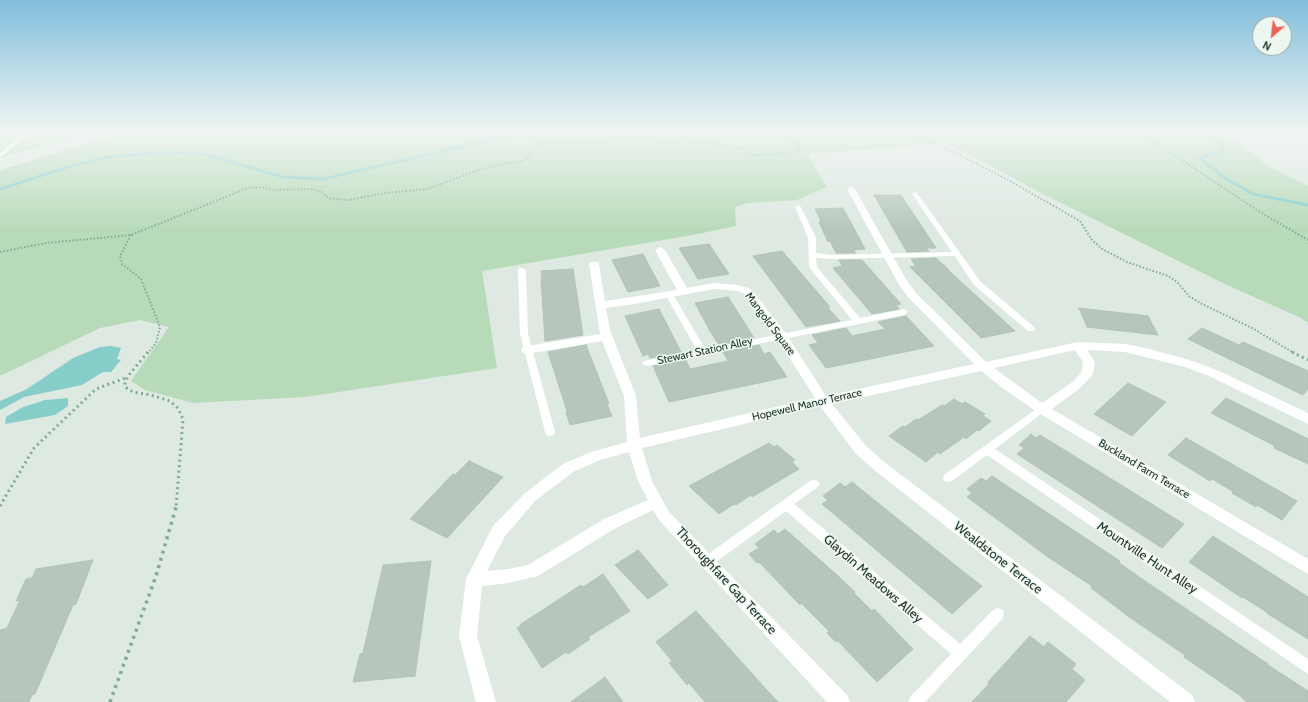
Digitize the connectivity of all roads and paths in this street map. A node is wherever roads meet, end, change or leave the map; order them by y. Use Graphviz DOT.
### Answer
graph roads {
  1 [pos="501,165"];
  2 [pos="976,165"];
  3 [pos="1187,165"];
  4 [pos="851,189"];
  5 [pos="915,194"];
  6 [pos="798,207"];
  7 [pos="131,235"];
  8 [pos="1308,240"];
  9 [pos="660,250"];
  10 [pos="0,252"];
  11 [pos="957,254"];
  12 [pos="813,255"];
  13 [pos="888,256"];
  14 [pos="594,264"];
  15 [pos="522,270"];
  16 [pos="684,292"];
  17 [pos="670,294"];
  18 [pos="600,304"];
  19 [pos="904,312"];
  20 [pos="858,321"];
  21 [pos="1031,329"];
  22 [pos="607,336"];
  23 [pos="781,336"];
  24 [pos="1078,346"];
  25 [pos="527,350"];
  26 [pos="702,352"];
  27 [pos="1308,360"];
  28 [pos="647,363"];
  29 [pos="983,366"];
  30 [pos="128,376"];
  31 [pos="823,401"];
  32 [pos="1042,409"];
  33 [pos="1308,419"];
  34 [pos="550,432"];
  35 [pos="634,445"];
  36 [pos="987,450"];
  37 [pos="948,478"];
  38 [pos="814,484"];
  39 [pos="656,502"];
  40 [pos="786,504"];
  41 [pos="0,506"];
  42 [pos="708,561"];
  43 [pos="1308,568"];
  44 [pos="474,579"];
  45 [pos="998,614"];
  46 [pos="960,653"];
  47 [pos="1308,667"];
  48 [pos="110,702"];
  49 [pos="486,702"];
  50 [pos="840,702"];
  51 [pos="915,702"];
  52 [pos="1185,702"];
  1 -- 7 [label="path"];
  2 -- 27 [label="path"];
  3 -- 8 [label="path"];
  4 -- 13 [label="street, Buckland Farm Terrace"];
  5 -- 11 [label="lane"];
  6 -- 12 [label="lane"];
  7 -- 10 [label="path"];
  7 -- 30 [label="path"];
  9 -- 16 [label="street"];
  11 -- 13 [label="lane"];
  11 -- 21 [label="lane"];
  12 -- 13 [label="lane"];
  12 -- 20 [label="lane"];
  13 -- 29 [label="street, Buckland Farm Terrace"];
  14 -- 18 [label="street, Thoroughfare Gap Terrace"];
  15 -- 25 [label="lane"];
  16 -- 17 [label="street, Mangold Square"];
  16 -- 23 [label="street, Mangold Square"];
  17 -- 18 [label="street, Mangold Square"];
  17 -- 26 [label="lane"];
  18 -- 22 [label="street, Thoroughfare Gap Terrace"];
  19 -- 20 [label="lane, Stewart Station Alley"];
  20 -- 23 [label="lane, Stewart Station Alley"];
  22 -- 25 [label="street"];
  22 -- 35 [label="street, Thoroughfare Gap Terrace"];
  23 -- 26 [label="lane, Stewart Station Alley"];
  23 -- 31 [label="street, Mangold Square"];
  24 -- 29 [label="street, Hopewell Manor Terrace"];
  24 -- 32 [label="street"];
  24 -- 33 [label="street, Hopewell Manor Terrace"];
  25 -- 34 [label="lane"];
  26 -- 28 [label="lane, Stewart Station Alley"];
  29 -- 31 [label="street, Hopewell Manor Terrace"];
  29 -- 32 [label="street, Buckland Farm Terrace"];
  30 -- 41 [label="path"];
  30 -- 48 [label="path"];
  31 -- 35 [label="street, Hopewell Manor Terrace"];
  31 -- 52 [label="street, Wealdstone Terrace"];
  32 -- 36 [label="lane"];
  32 -- 43 [label="street, Buckland Farm Terrace"];
  35 -- 39 [label="street, Thoroughfare Gap Terrace"];
  35 -- 44 [label="street, Hopewell Manor Terrace"];
  36 -- 37 [label="lane"];
  36 -- 47 [label="lane, Mountville Hunt Alley"];
  38 -- 40 [label="lane"];
  39 -- 42 [label="street, Thoroughfare Gap Terrace"];
  39 -- 44 [label="street"];
  40 -- 42 [label="lane"];
  40 -- 46 [label="lane, Glaydin Meadows Alley"];
  42 -- 50 [label="street, Thoroughfare Gap Terrace"];
  44 -- 49 [label="street, Hopewell Manor Terrace"];
  45 -- 46 [label="lane"];
  46 -- 51 [label="lane"];
}
